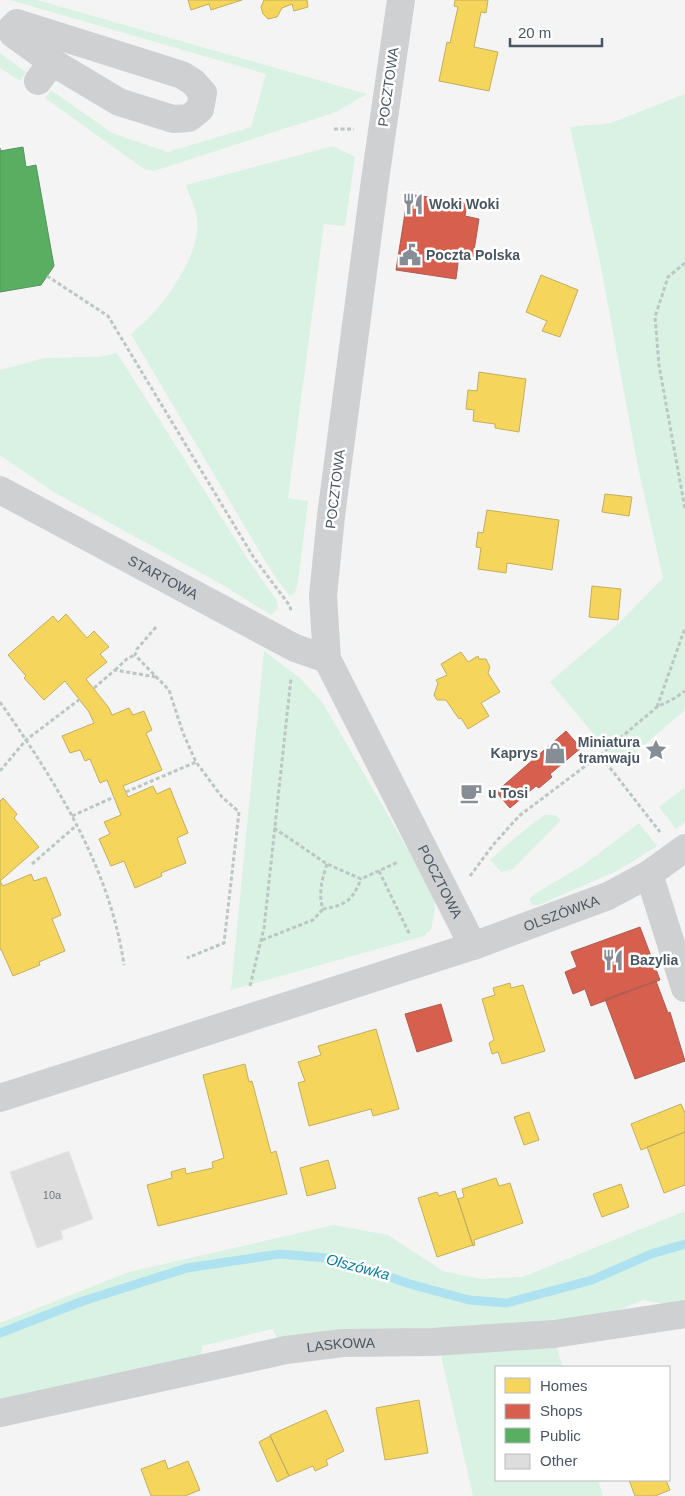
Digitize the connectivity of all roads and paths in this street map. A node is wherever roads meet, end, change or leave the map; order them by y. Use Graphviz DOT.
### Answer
graph roads {
  1 [pos="401,0"];
  2 [pos="45,72"];
  3 [pos="685,263"];
  4 [pos="47,276"];
  5 [pos="0,490"];
  6 [pos="685,509"];
  7 [pos="156,627"];
  8 [pos="685,628"];
  9 [pos="295,648"];
  10 [pos="136,655"];
  11 [pos="328,659"];
  12 [pos="115,670"];
  13 [pos="157,677"];
  14 [pos="94,688"];
  15 [pos="685,691"];
  16 [pos="80,699"];
  17 [pos="0,702"];
  18 [pos="657,708"];
  19 [pos="26,740"];
  20 [pos="600,755"];
  21 [pos="196,762"];
  22 [pos="0,772"];
  23 [pos="126,792"];
  24 [pos="114,797"];
  25 [pos="72,816"];
  26 [pos="77,825"];
  27 [pos="274,828"];
  28 [pos="674,842"];
  29 [pos="405,859"];
  30 [pos="32,864"];
  31 [pos="327,864"];
  32 [pos="466,867"];
  33 [pos="379,872"];
  34 [pos="649,874"];
  35 [pos="360,879"];
  36 [pos="323,909"];
  37 [pos="262,940"];
  38 [pos="414,942"];
  39 [pos="473,946"];
  40 [pos="187,958"];
  41 [pos="124,965"];
  42 [pos="685,988"];
  43 [pos="248,993"];
  44 [pos="0,1098"];
  45 [pos="685,1314"];
  46 [pos="0,1413"];
  1 -- 11 [label="street, POCZTOWA"];
  2 -- 2 [label="street"];
  3 -- 6 [label="path"];
  4 -- 9 [label="path"];
  5 -- 9 [label="street, STARTOWA"];
  7 -- 10 [label="path"];
  8 -- 18 [label="path"];
  9 -- 11 [label="street, STARTOWA"];
  9 -- 27 [label="path"];
  10 -- 12 [label="path"];
  10 -- 13 [label="path"];
  11 -- 39 [label="street, POCZTOWA"];
  12 -- 13 [label="path"];
  12 -- 14 [label="path"];
  13 -- 21 [label="path"];
  15 -- 18 [label="path"];
  16 -- 19 [label="path"];
  17 -- 19 [label="path"];
  18 -- 20 [label="path"];
  19 -- 22 [label="path"];
  19 -- 25 [label="path"];
  20 -- 28 [label="path"];
  20 -- 32 [label="path"];
  21 -- 23 [label="path"];
  21 -- 40 [label="path"];
  24 -- 25 [label="path"];
  25 -- 26 [label="path"];
  26 -- 30 [label="path"];
  26 -- 41 [label="path"];
  27 -- 31 [label="path"];
  27 -- 37 [label="path"];
  28 -- 34 [label="street, OLSZÓWKA"];
  29 -- 33 [label="path"];
  31 -- 35 [label="path"];
  31 -- 36 [label="path"];
  33 -- 35 [label="path"];
  33 -- 38 [label="path"];
  34 -- 39 [label="street, OLSZÓWKA"];
  34 -- 42 [label="street"];
  35 -- 36 [label="path"];
  36 -- 37 [label="path"];
  37 -- 43 [label="path"];
  39 -- 44 [label="street, OLSZÓWKA"];
  45 -- 46 [label="street, LASKOWA"];
}
